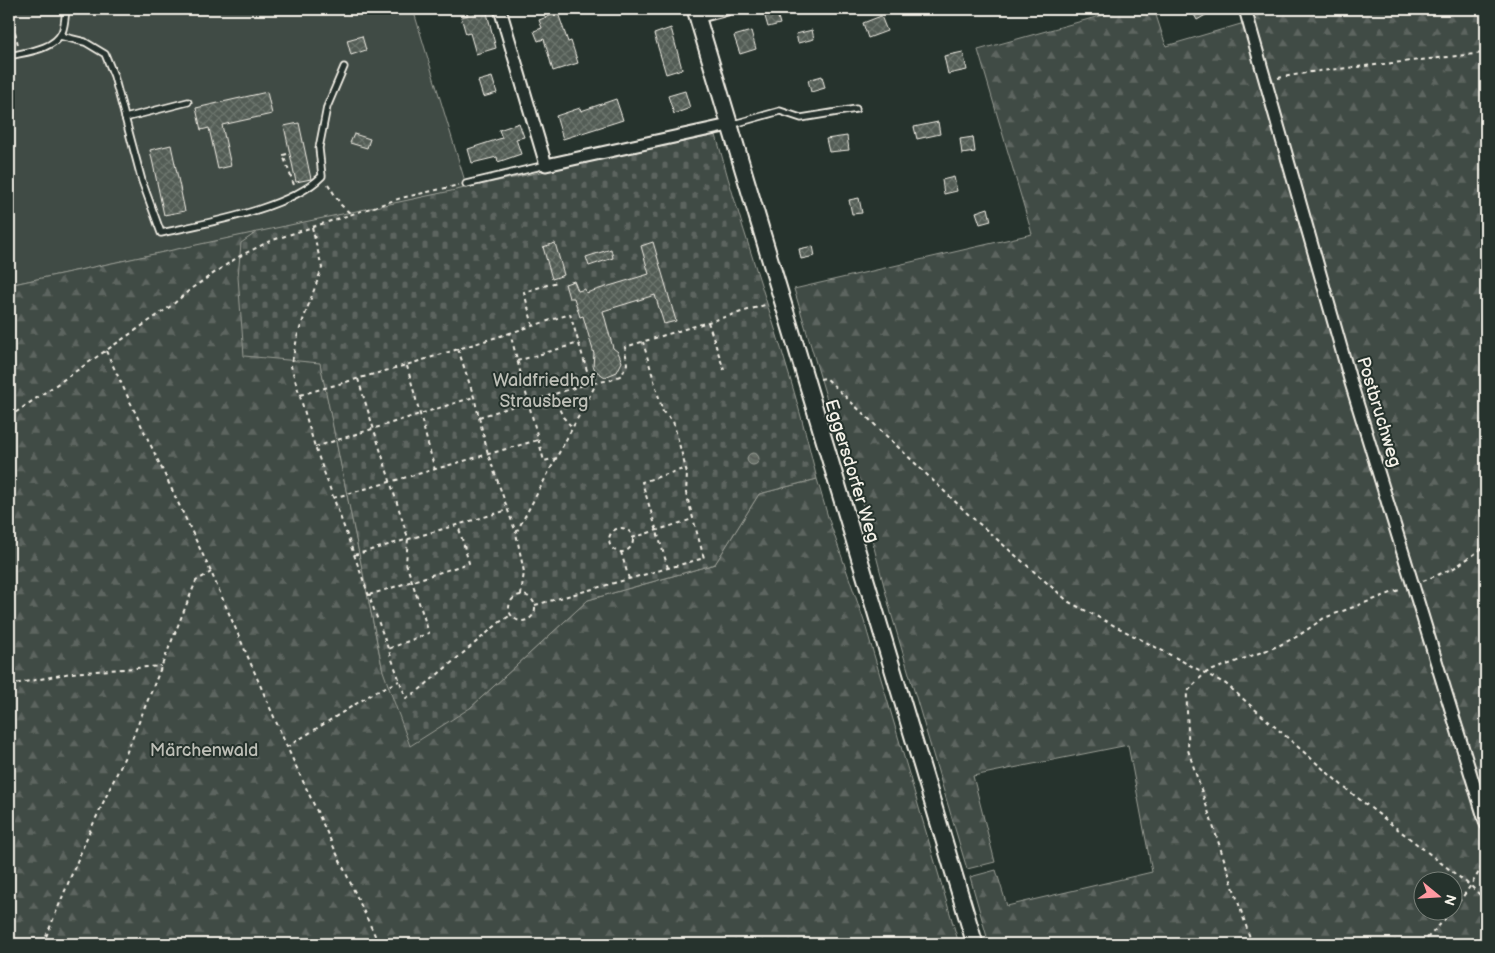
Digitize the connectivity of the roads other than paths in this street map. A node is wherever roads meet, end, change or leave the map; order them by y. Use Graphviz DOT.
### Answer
graph roads {
  1 [pos="66,9"];
  2 [pos="500,9"];
  3 [pos="727,9"];
  4 [pos="1244,9"];
  5 [pos="696,13"];
  6 [pos="60,36"];
  7 [pos="9,56"];
  8 [pos="344,67"];
  9 [pos="188,102"];
  10 [pos="856,109"];
  11 [pos="125,118"];
  12 [pos="730,125"];
  13 [pos="546,165"];
  14 [pos="466,184"];
  15 [pos="1486,824"];
  16 [pos="975,944"];
  1 -- 6 [label="lane"];
  2 -- 13 [label="street"];
  3 -- 5 [label="street"];
  4 -- 15 [label="street, Postbruchweg"];
  5 -- 12 [label="main road, Eggersdorfer Weg"];
  6 -- 7 [label="lane"];
  6 -- 11 [label="lane"];
  8 -- 11 [label="lane"];
  9 -- 11 [label="lane"];
  10 -- 12 [label="lane"];
  12 -- 13 [label="street"];
  12 -- 16 [label="main road, Eggersdorfer Weg"];
  13 -- 14 [label="lane"];
}
